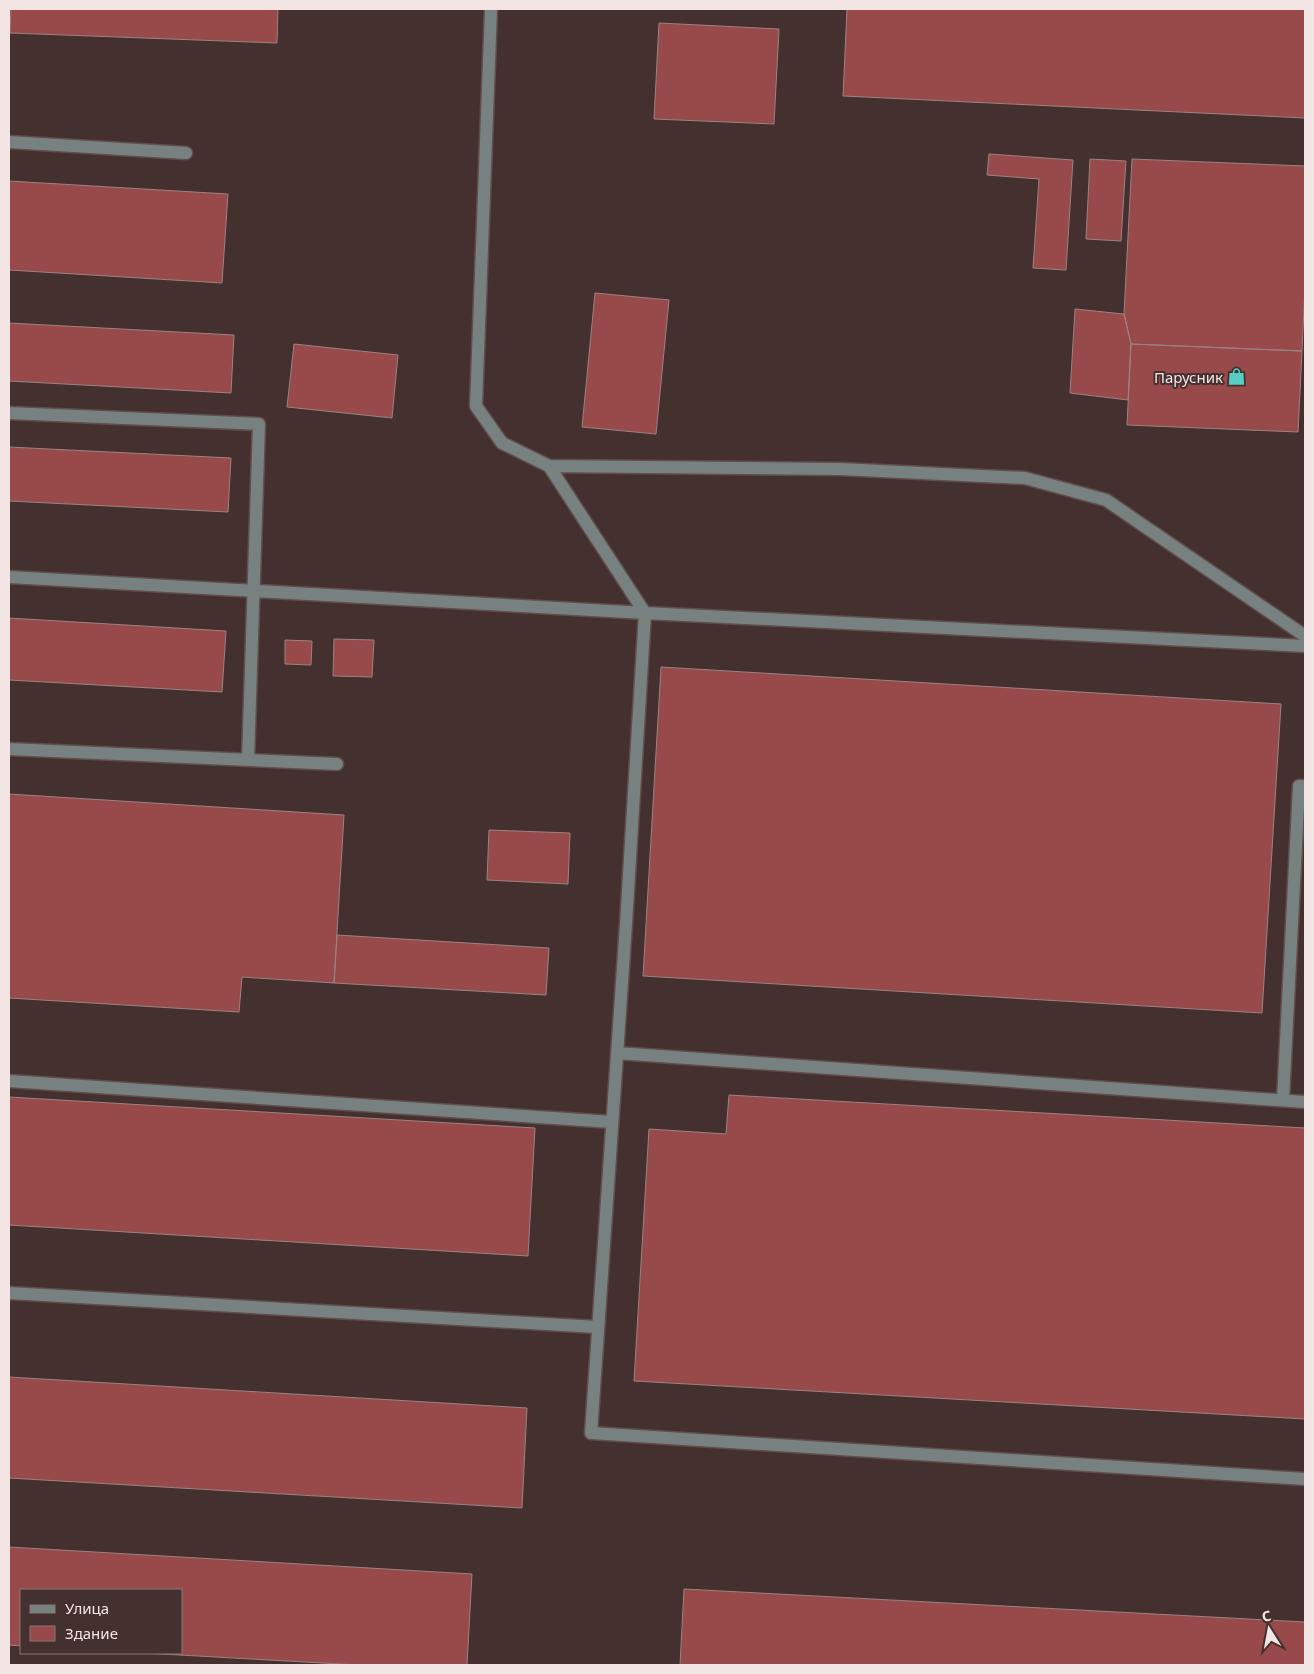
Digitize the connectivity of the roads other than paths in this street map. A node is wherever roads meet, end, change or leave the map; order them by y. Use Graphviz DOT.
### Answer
graph roads {
  1 [pos="491,9"];
  2 [pos="9,142"];
  3 [pos="186,153"];
  4 [pos="9,412"];
  5 [pos="549,466"];
  6 [pos="9,577"];
  7 [pos="254,591"];
  8 [pos="645,613"];
  9 [pos="1305,636"];
  10 [pos="1305,646"];
  11 [pos="9,749"];
  12 [pos="248,760"];
  13 [pos="338,764"];
  14 [pos="1305,786"];
  15 [pos="617,1053"];
  16 [pos="9,1080"];
  17 [pos="1283,1100"];
  18 [pos="1305,1102"];
  19 [pos="612,1122"];
  20 [pos="9,1293"];
  21 [pos="597,1327"];
  22 [pos="1305,1479"];
  1 -- 5 [label="lane"];
  2 -- 3 [label="lane"];
  4 -- 7 [label="lane"];
  5 -- 8 [label="lane"];
  5 -- 9 [label="lane"];
  6 -- 7 [label="lane"];
  7 -- 8 [label="lane"];
  7 -- 12 [label="lane"];
  8 -- 10 [label="lane"];
  8 -- 15 [label="lane"];
  11 -- 12 [label="lane"];
  12 -- 13 [label="lane"];
  14 -- 17 [label="lane"];
  15 -- 17 [label="lane"];
  15 -- 19 [label="lane"];
  16 -- 19 [label="lane"];
  17 -- 18 [label="lane"];
  19 -- 21 [label="lane"];
  20 -- 21 [label="lane"];
  21 -- 22 [label="lane"];
}
